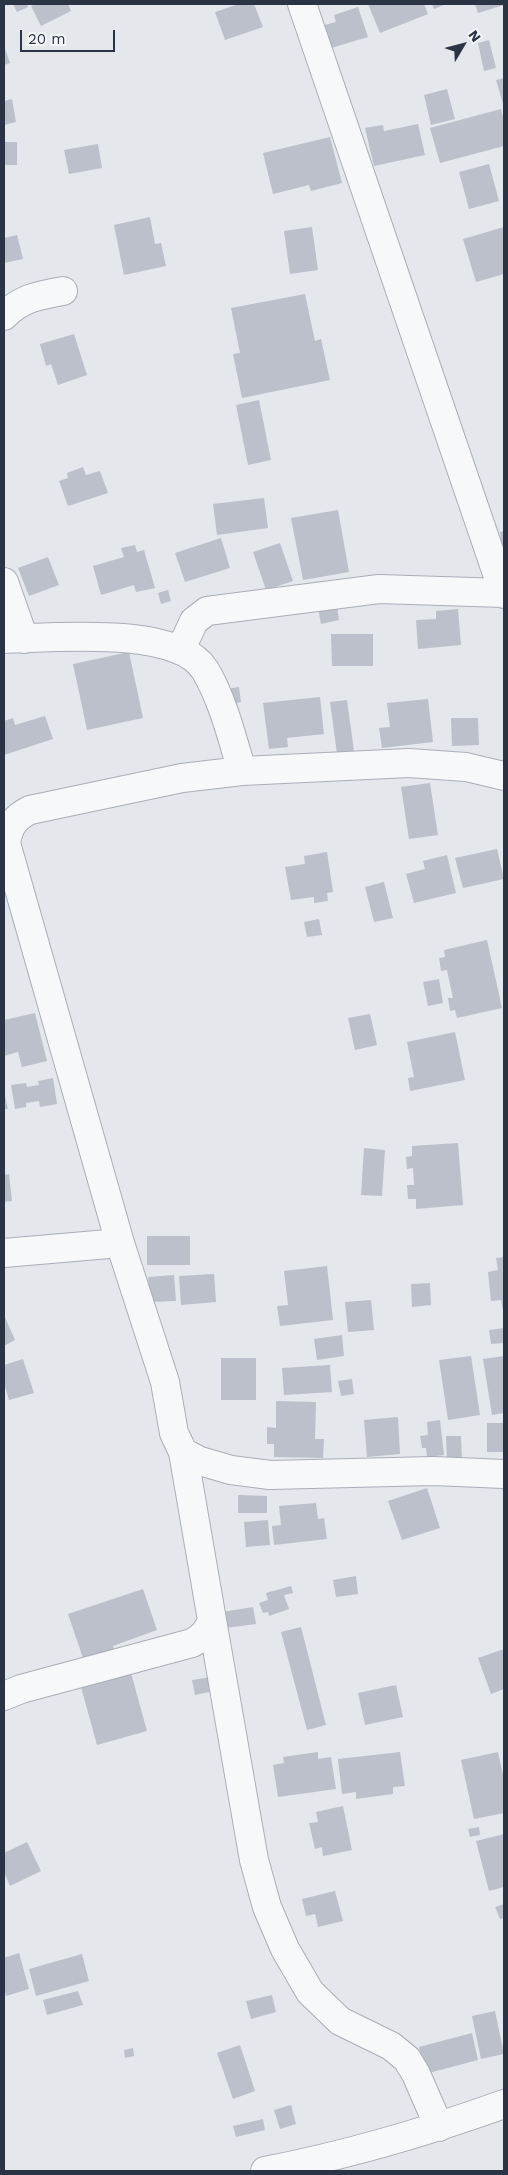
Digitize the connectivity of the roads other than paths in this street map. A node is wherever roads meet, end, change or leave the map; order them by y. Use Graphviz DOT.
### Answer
graph roads {
  1 [pos="302,4"];
  2 [pos="63,291"];
  3 [pos="4,316"];
  4 [pos="4,582"];
  5 [pos="504,593"];
  6 [pos="14,639"];
  7 [pos="182,650"];
  8 [pos="242,771"];
  9 [pos="504,776"];
  10 [pos="120,1244"];
  11 [pos="4,1253"];
  12 [pos="183,1452"];
  13 [pos="504,1474"];
  14 [pos="212,1620"];
  15 [pos="4,1696"];
  16 [pos="504,2104"];
  17 [pos="439,2127"];
  18 [pos="265,2171"];
  1 -- 5 [label="street"];
  2 -- 3 [label="street"];
  4 -- 6 [label="street"];
  5 -- 7 [label="street"];
  6 -- 7 [label="street"];
  7 -- 8 [label="street"];
  8 -- 9 [label="street"];
  8 -- 10 [label="street"];
  10 -- 11 [label="street"];
  10 -- 12 [label="street"];
  12 -- 13 [label="street"];
  12 -- 14 [label="street"];
  14 -- 15 [label="street"];
  14 -- 17 [label="street"];
  16 -- 17 [label="street"];
  17 -- 18 [label="street"];
}
